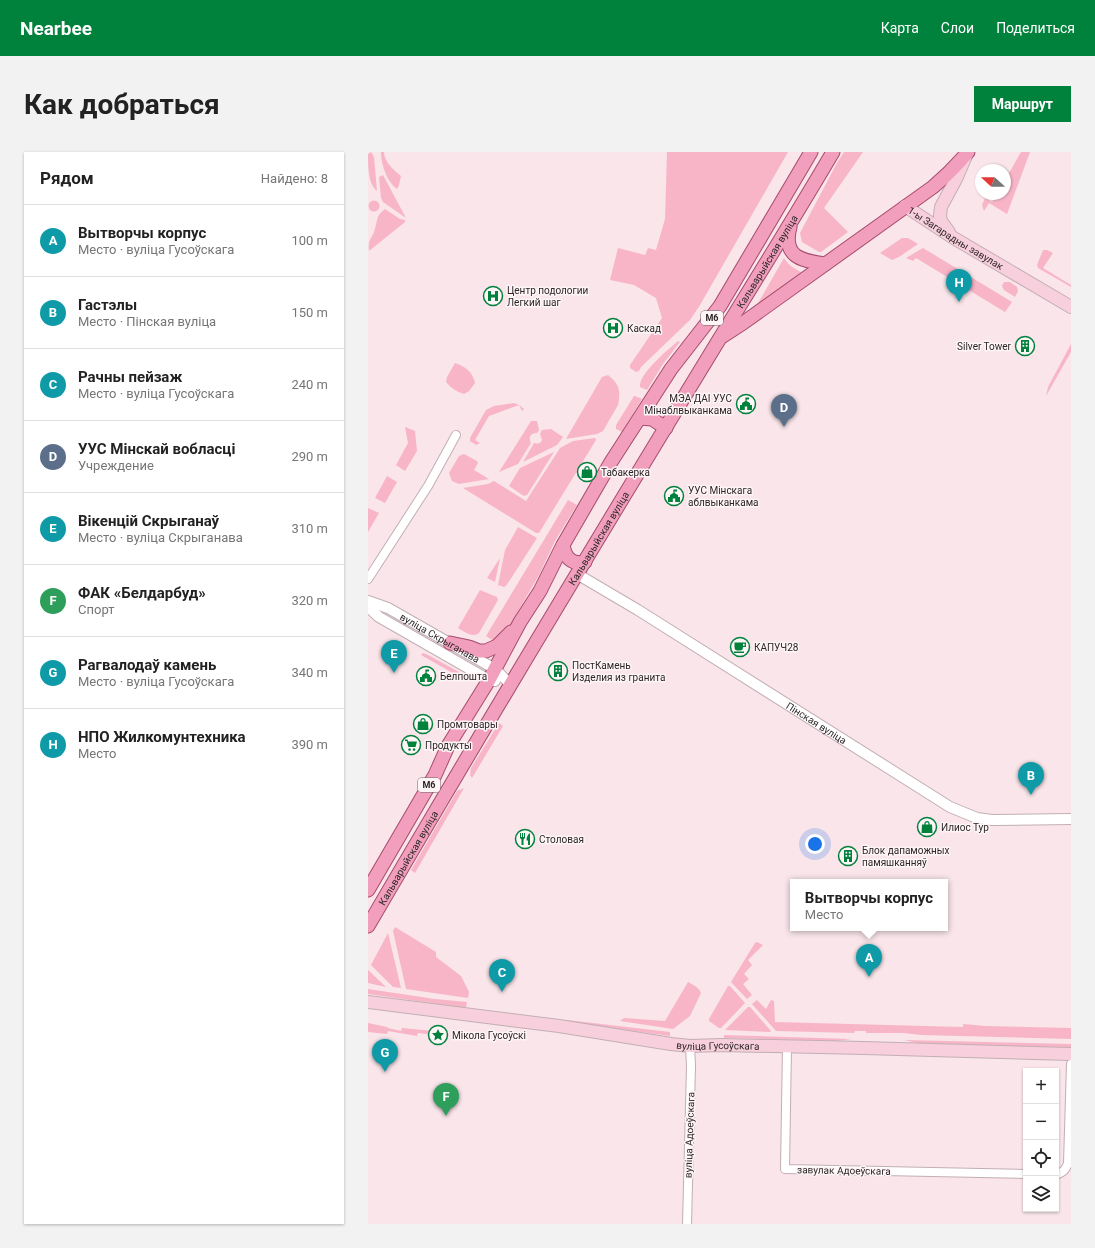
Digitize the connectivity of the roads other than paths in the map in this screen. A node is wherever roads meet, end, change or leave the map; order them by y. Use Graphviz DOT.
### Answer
graph roads {
  1 [pos="833,152"];
  2 [pos="968,152"];
  3 [pos="810,153"];
  4 [pos="905,206"];
  5 [pos="791,224"];
  6 [pos="952,237"];
  7 [pos="825,264"];
  8 [pos="1071,307"];
  9 [pos="720,338"];
  10 [pos="640,418"];
  11 [pos="666,428"];
  12 [pos="456,435"];
  13 [pos="563,545"];
  14 [pos="585,562"];
  15 [pos="578,574"];
  16 [pos="368,580"];
  17 [pos="368,601"];
  18 [pos="368,607"];
  19 [pos="520,622"];
  20 [pos="450,644"];
  21 [pos="492,674"];
  22 [pos="511,685"];
  23 [pos="1071,819"];
  24 [pos="368,890"];
  25 [pos="368,926"];
  26 [pos="368,1002"];
  27 [pos="690,1046"];
  28 [pos="787,1047"];
  29 [pos="1071,1054"];
  30 [pos="1071,1064"];
  31 [pos="1023,1174"];
  32 [pos="1059,1174"];
  33 [pos="687,1224"];
  1 -- 5 [label="main road, Кальварыйская вуліца / М6"];
  2 -- 4 [label="main road"];
  2 -- 6 [label="main road"];
  3 -- 10 [label="main road, Кальварыйская вуліца / М6"];
  4 -- 6 [label="main road, 1-ы Загарадны завулак"];
  4 -- 7 [label="main road, 1-ы Загарадны завулак"];
  5 -- 7 [label="main road"];
  5 -- 9 [label="main road, Кальварыйская вуліца / М6"];
  6 -- 8 [label="main road, 1-ы Загарадны завулак"];
  7 -- 9 [label="main road, 1-ы Загарадны завулак"];
  9 -- 11 [label="main road, Кальварыйская вуліца / М6"];
  10 -- 11 [label="main road"];
  10 -- 13 [label="main road, Кальварыйская вуліца / М6"];
  11 -- 14 [label="main road, Кальварыйская вуліца / М6"];
  12 -- 16 [label="street"];
  13 -- 14 [label="main road"];
  13 -- 19 [label="main road, Кальварыйская вуліца / М6"];
  14 -- 15 [label="main road, Кальварыйская вуліца / М6"];
  15 -- 22 [label="main road, Кальварыйская вуліца / М6"];
  15 -- 23 [label="street, Пінская вуліца"];
  17 -- 20 [label="street, вуліца Скрыганава"];
  18 -- 21 [label="street, вуліца Скрыганава"];
  19 -- 20 [label="main road"];
  19 -- 21 [label="main road, Кальварыйская вуліца / М6"];
  20 -- 21 [label="street, вуліца Скрыганава"];
  21 -- 22 [label="street, вуліца Скрыганава"];
  21 -- 24 [label="main road, Кальварыйская вуліца / М6"];
  22 -- 25 [label="main road, Кальварыйская вуліца / М6"];
  26 -- 27 [label="main road, вуліца Гусоўскага"];
  27 -- 28 [label="main road, вуліца Гусоўскага"];
  27 -- 33 [label="street, вуліца Адоеўскага"];
  28 -- 29 [label="main road, вуліца Гусоўскага"];
  28 -- 31 [label="street, завулак Адоеўскага"];
  30 -- 32 [label="street"];
}
